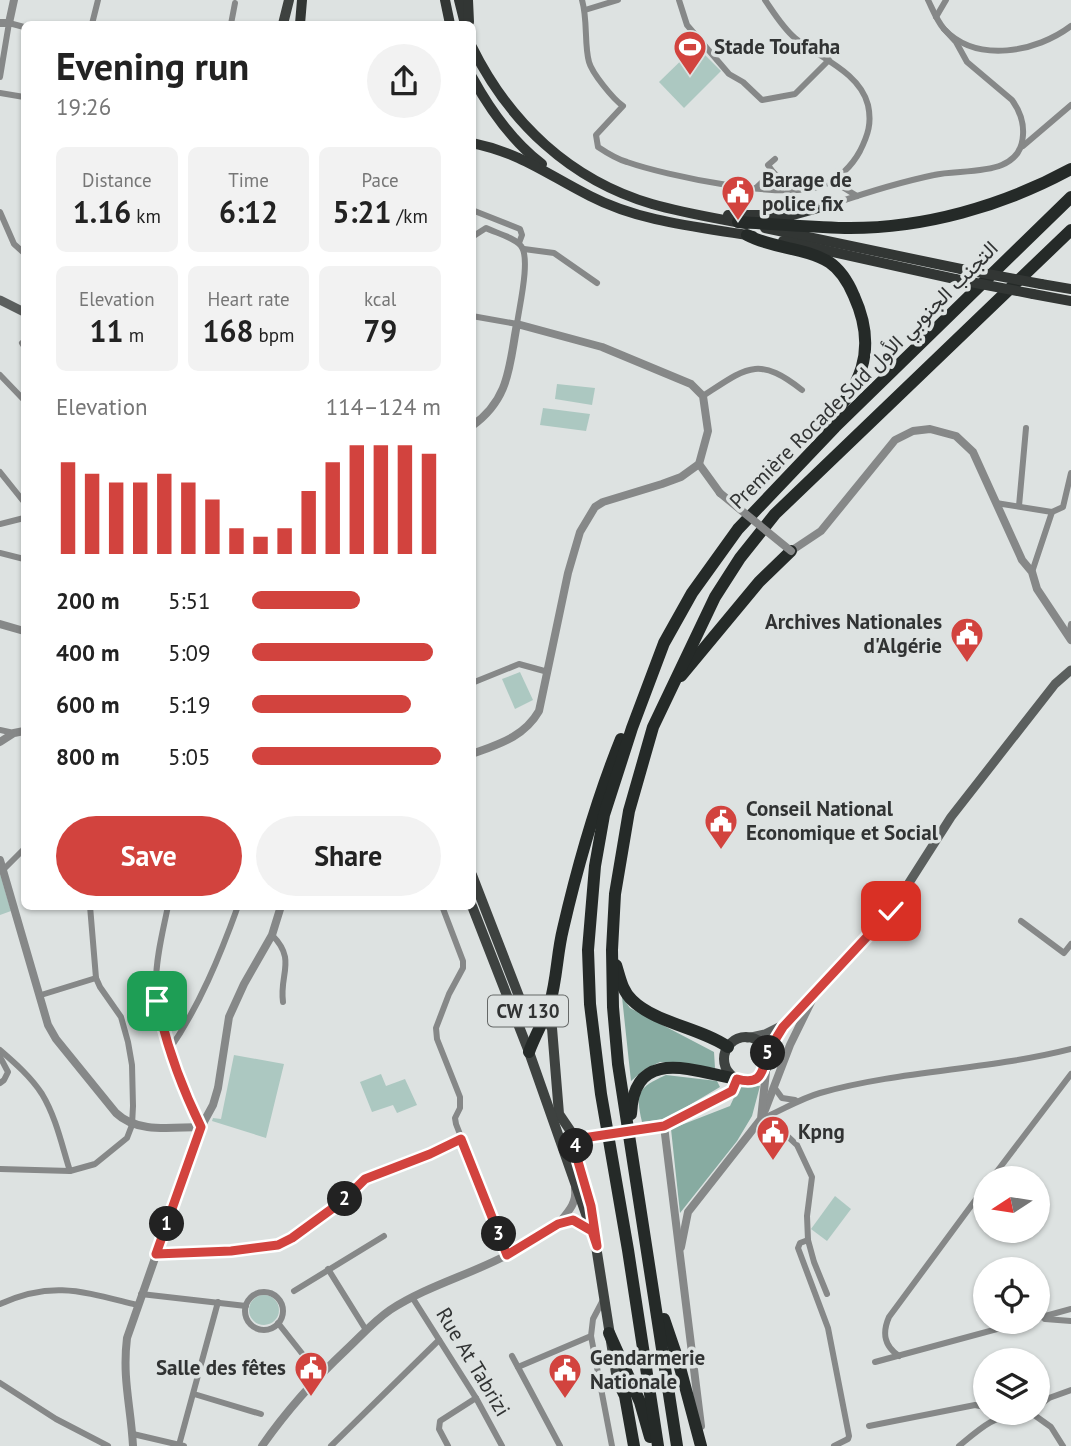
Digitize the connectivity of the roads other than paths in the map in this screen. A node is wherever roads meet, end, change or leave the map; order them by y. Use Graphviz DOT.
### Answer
graph roads {
  1 [pos="14,0"];
  2 [pos="98,0"];
  3 [pos="289,0"];
  4 [pos="302,0"];
  5 [pos="445,0"];
  6 [pos="459,0"];
  7 [pos="468,0"];
  8 [pos="582,0"];
  9 [pos="618,0"];
  10 [pos="679,0"];
  11 [pos="765,0"];
  12 [pos="928,0"];
  13 [pos="946,0"];
  14 [pos="235,3"];
  15 [pos="585,10"];
  16 [pos="936,17"];
  17 [pos="93,21"];
  18 [pos="232,21"];
  19 [pos="284,21"];
  20 [pos="295,21"];
  21 [pos="300,21"];
  22 [pos="450,21"];
  23 [pos="466,21"];
  24 [pos="467,21"];
  25 [pos="4,23"];
  26 [pos="1071,26"];
  27 [pos="944,29"];
  28 [pos="476,54"];
  29 [pos="829,60"];
  30 [pos="0,77"];
  31 [pos="476,84"];
  32 [pos="0,93"];
  33 [pos="21,96"];
  34 [pos="1071,105"];
  35 [pos="476,144"];
  36 [pos="1023,146"];
  37 [pos="775,159"];
  38 [pos="1071,169"];
  39 [pos="772,173"];
  40 [pos="564,180"];
  41 [pos="831,180"];
  42 [pos="755,188"];
  43 [pos="791,189"];
  44 [pos="857,196"];
  45 [pos="1071,197"];
  46 [pos="836,203"];
  47 [pos="0,212"];
  48 [pos="476,212"];
  49 [pos="690,214"];
  50 [pos="738,222"];
  51 [pos="1071,230"];
  52 [pos="476,233"];
  53 [pos="747,235"];
  54 [pos="521,246"];
  55 [pos="21,250"];
  56 [pos="958,274"];
  57 [pos="597,283"];
  58 [pos="1071,289"];
  59 [pos="0,300"];
  60 [pos="1071,301"];
  61 [pos="21,310"];
  62 [pos="476,317"];
  63 [pos="517,324"];
  64 [pos="0,375"];
  65 [pos="802,390"];
  66 [pos="703,396"];
  67 [pos="21,397"];
  68 [pos="476,423"];
  69 [pos="1026,428"];
  70 [pos="699,464"];
  71 [pos="0,472"];
  72 [pos="1071,473"];
  73 [pos="779,483"];
  74 [pos="21,498"];
  75 [pos="996,503"];
  76 [pos="1019,506"];
  77 [pos="1052,512"];
  78 [pos="21,519"];
  79 [pos="0,524"];
  80 [pos="791,551"];
  81 [pos="0,554"];
  82 [pos="21,558"];
  83 [pos="1032,572"];
  84 [pos="0,624"];
  85 [pos="1071,624"];
  86 [pos="21,630"];
  87 [pos="1070,638"];
  88 [pos="664,643"];
  89 [pos="1071,670"];
  90 [pos="548,672"];
  91 [pos="476,681"];
  92 [pos="668,693"];
  93 [pos="0,730"];
  94 [pos="21,732"];
  95 [pos="14,733"];
  96 [pos="0,742"];
  97 [pos="476,752"];
  98 [pos="21,852"];
  99 [pos="0,860"];
  100 [pos="3,870"];
  101 [pos="476,885"];
  102 [pos="90,910"];
  103 [pos="167,910"];
  104 [pos="237,910"];
  105 [pos="280,910"];
  106 [pos="444,910"];
  107 [pos="474,910"];
  108 [pos="1021,921"];
  109 [pos="272,935"];
  110 [pos="1071,944"];
  111 [pos="612,950"];
  112 [pos="96,978"];
  113 [pos="41,995"];
  114 [pos="283,1002"];
  115 [pos="543,1016"];
  116 [pos="798,1017"];
  117 [pos="747,1038"];
  118 [pos="728,1047"];
  119 [pos="1071,1049"];
  120 [pos="0,1050"];
  121 [pos="169,1050"];
  122 [pos="529,1052"];
  123 [pos="0,1057"];
  124 [pos="767,1059"];
  125 [pos="1071,1074"];
  126 [pos="736,1079"];
  127 [pos="0,1083"];
  128 [pos="774,1085"];
  129 [pos="800,1099"];
  130 [pos="761,1119"];
  131 [pos="132,1125"];
  132 [pos="664,1126"];
  133 [pos="201,1127"];
  134 [pos="461,1139"];
  135 [pos="576,1139"];
  136 [pos="629,1142"];
  137 [pos="1001,1166"];
  138 [pos="0,1169"];
  139 [pos="70,1171"];
  140 [pos="574,1179"];
  141 [pos="973,1203"];
  142 [pos="558,1224"];
  143 [pos="592,1231"];
  144 [pos="384,1236"];
  145 [pos="808,1240"];
  146 [pos="597,1246"];
  147 [pos="680,1253"];
  148 [pos="156,1254"];
  149 [pos="507,1255"];
  150 [pos="328,1269"];
  151 [pos="653,1285"];
  152 [pos="294,1291"];
  153 [pos="141,1293"];
  154 [pos="827,1294"];
  155 [pos="412,1297"];
  156 [pos="604,1298"];
  157 [pos="218,1302"];
  158 [pos="0,1304"];
  159 [pos="137,1305"];
  160 [pos="246,1306"];
  161 [pos="1071,1309"];
  162 [pos="1050,1315"];
  163 [pos="1050,1319"];
  164 [pos="1071,1321"];
  165 [pos="278,1323"];
  166 [pos="366,1330"];
  167 [pos="610,1333"];
  168 [pos="979,1334"];
  169 [pos="591,1336"];
  170 [pos="439,1340"];
  171 [pos="512,1356"];
  172 [pos="899,1356"];
  173 [pos="875,1362"];
  174 [pos="518,1367"];
  175 [pos="319,1375"];
  176 [pos="617,1379"];
  177 [pos="0,1383"];
  178 [pos="1071,1390"];
  179 [pos="194,1394"];
  180 [pos="476,1398"];
  181 [pos="1050,1398"];
  182 [pos="973,1405"];
  183 [pos="261,1414"];
  184 [pos="986,1425"];
  185 [pos="1048,1425"];
  186 [pos="869,1426"];
  187 [pos="132,1434"];
  188 [pos="1061,1443"];
  189 [pos="181,1445"];
  190 [pos="108,1446"];
  191 [pos="133,1446"];
  192 [pos="262,1446"];
  193 [pos="331,1446"];
  194 [pos="448,1446"];
  195 [pos="502,1446"];
  196 [pos="560,1446"];
  197 [pos="612,1446"];
  198 [pos="628,1446"];
  199 [pos="634,1446"];
  200 [pos="652,1446"];
  201 [pos="658,1446"];
  202 [pos="677,1446"];
  203 [pos="702,1446"];
  204 [pos="834,1446"];
  205 [pos="959,1446"];
  206 [pos="1054,1446"];
  1 -- 25 [label="street"];
  2 -- 17 [label="street"];
  3 -- 19 [label="main road"];
  4 -- 20 [label="main road"];
  4 -- 21 [label="highway"];
  5 -- 22 [label="highway"];
  6 -- 23 [label="highway"];
  7 -- 24 [label="highway"];
  8 -- 15 [label="street"];
  9 -- 15 [label="street"];
  10 -- 29 [label="street"];
  11 -- 29 [label="street"];
  12 -- 16 [label="street"];
  13 -- 16 [label="street"];
  14 -- 18 [label="street"];
  15 -- 42 [label="street"];
  16 -- 27 [label="street"];
  25 -- 30 [label="street"];
  26 -- 27 [label="street"];
  27 -- 36 [label="street"];
  28 -- 49 [label="highway"];
  29 -- 41 [label="street"];
  31 -- 40 [label="highway"];
  32 -- 33 [label="street"];
  34 -- 36 [label="street"];
  35 -- 40 [label="highway"];
  36 -- 44 [label="street"];
  37 -- 39 [label="street"];
  38 -- 50 [label="highway"];
  39 -- 42 [label="street"];
  39 -- 43 [label="street"];
  40 -- 53 [label="highway"];
  41 -- 43 [label="street"];
  41 -- 44 [label="street"];
  42 -- 43 [label="street"];
  44 -- 46 [label="street"];
  45 -- 73 [label="highway, Première Rocade Sud التجنب الجنوبي الأول"];
  46 -- 49 [label="highway"];
  47 -- 55 [label="street"];
  48 -- 54 [label="street"];
  49 -- 50 [label="highway"];
  50 -- 56 [label="highway"];
  51 -- 92 [label="highway, Première Rocade Sud التجنب الجنوبي الأول"];
  52 -- 54 [label="street"];
  53 -- 56 [label="highway"];
  53 -- 73 [label="highway"];
  54 -- 57 [label="street"];
  54 -- 63 [label="street"];
  56 -- 58 [label="highway, bridge"];
  56 -- 60 [label="highway, bridge"];
  59 -- 61 [label="main road"];
  62 -- 63 [label="street"];
  63 -- 66 [label="street"];
  63 -- 68 [label="street"];
  64 -- 67 [label="street"];
  65 -- 66 [label="street"];
  66 -- 70 [label="street"];
  69 -- 76 [label="street"];
  70 -- 80 [label="street, bridge"];
  70 -- 90 [label="street"];
  71 -- 74 [label="street"];
  72 -- 77 [label="street"];
  73 -- 88 [label="highway, Première Rocade Sud التجنب الجنوبي الأول"];
  75 -- 76 [label="street"];
  75 -- 80 [label="street"];
  75 -- 83 [label="street"];
  76 -- 77 [label="street"];
  77 -- 83 [label="street"];
  78 -- 79 [label="street"];
  80 -- 92 [label="highway"];
  81 -- 82 [label="street"];
  83 -- 87 [label="street"];
  84 -- 86 [label="street"];
  85 -- 87 [label="street"];
  88 -- 115 [label="highway"];
  88 -- 201 [label="highway, Première Rocade Sud التجنب الجنوبي الأول"];
  89 -- 116 [label="main road"];
  90 -- 91 [label="street"];
  90 -- 97 [label="street"];
  92 -- 111 [label="highway, Première Rocade Sud التجنب الجنوبي الأول"];
  93 -- 95 [label="street"];
  94 -- 95 [label="street"];
  95 -- 96 [label="street"];
  98 -- 100 [label="street"];
  99 -- 100 [label="street"];
  100 -- 113 [label="street"];
  101 -- 115 [label="main road, CW 130"];
  102 -- 112 [label="street"];
  103 -- 121 [label="street"];
  104 -- 121 [label="street"];
  105 -- 109 [label="street"];
  106 -- 134 [label="street"];
  107 -- 122 [label="main road, CW 130"];
  108 -- 110 [label="street"];
  109 -- 114 [label="street"];
  109 -- 133 [label="street"];
  111 -- 118 [label="highway"];
  111 -- 136 [label="highway, Première Rocade Sud التجنب الجنوبي الأول"];
  112 -- 113 [label="street"];
  112 -- 131 [label="street"];
  113 -- 131 [label="street"];
  115 -- 122 [label="highway"];
  115 -- 135 [label="main road, CW 130"];
  116 -- 117 [label="main road"];
  116 -- 124 [label="main road"];
  116 -- 128 [label="street"];
  117 -- 118 [label="main road"];
  117 -- 124 [label="main road"];
  118 -- 126 [label="main road"];
  119 -- 129 [label="street"];
  120 -- 139 [label="street"];
  121 -- 133 [label="street"];
  122 -- 140 [label="main road, CW 130"];
  123 -- 127 [label="street"];
  124 -- 126 [label="main road"];
  124 -- 130 [label="street"];
  125 -- 137 [label="street"];
  126 -- 132 [label="main road"];
  126 -- 136 [label="highway"];
  128 -- 129 [label="street"];
  128 -- 130 [label="street"];
  129 -- 130 [label="street"];
  130 -- 145 [label="street"];
  130 -- 147 [label="street"];
  131 -- 133 [label="street"];
  131 -- 139 [label="street"];
  132 -- 135 [label="main road, bridge"];
  132 -- 147 [label="street"];
  133 -- 148 [label="street"];
  134 -- 148 [label="street"];
  134 -- 149 [label="street"];
  135 -- 146 [label="main road"];
  136 -- 151 [label="highway, Première Rocade Sud التجنب الجنوبي الأول"];
  138 -- 139 [label="street"];
  140 -- 142 [label="street"];
  140 -- 143 [label="main road, CW 130"];
  141 -- 172 [label="street"];
  142 -- 143 [label="street"];
  142 -- 149 [label="street"];
  143 -- 146 [label="main road"];
  144 -- 150 [label="street"];
  145 -- 154 [label="street"];
  145 -- 204 [label="street"];
  146 -- 156 [label="main road"];
  147 -- 203 [label="street"];
  148 -- 153 [label="street"];
  149 -- 155 [label="street"];
  150 -- 152 [label="street"];
  150 -- 166 [label="street"];
  151 -- 202 [label="highway, Première Rocade Sud التجنب الجنوبي الأول"];
  151 -- 203 [label="highway"];
  153 -- 157 [label="street"];
  153 -- 159 [label="street"];
  155 -- 166 [label="street"];
  155 -- 170 [label="street, Rue At Tabrizi"];
  156 -- 167 [label="main road"];
  156 -- 169 [label="street"];
  157 -- 160 [label="street"];
  157 -- 179 [label="street"];
  158 -- 159 [label="street"];
  159 -- 187 [label="street"];
  160 -- 165 [label="street"];
  160 -- 165 [label="street"];
  161 -- 162 [label="street"];
  163 -- 164 [label="street"];
  165 -- 175 [label="street"];
  166 -- 175 [label="street"];
  167 -- 176 [label="main road"];
  167 -- 200 [label="highway"];
  168 -- 172 [label="street"];
  169 -- 174 [label="street"];
  169 -- 197 [label="street"];
  170 -- 180 [label="street, Rue At Tabrizi"];
  170 -- 193 [label="street"];
  171 -- 174 [label="street"];
  172 -- 173 [label="street"];
  174 -- 196 [label="street"];
  175 -- 192 [label="street"];
  176 -- 198 [label="main road"];
  176 -- 199 [label="highway"];
  177 -- 190 [label="street"];
  178 -- 181 [label="street"];
  179 -- 183 [label="street"];
  179 -- 189 [label="street"];
  180 -- 194 [label="street"];
  180 -- 195 [label="street, Rue At Tabrizi"];
  182 -- 186 [label="street"];
  184 -- 205 [label="street"];
  185 -- 188 [label="street"];
  187 -- 189 [label="street"];
  187 -- 191 [label="street"];
  188 -- 206 [label="street"];
}
